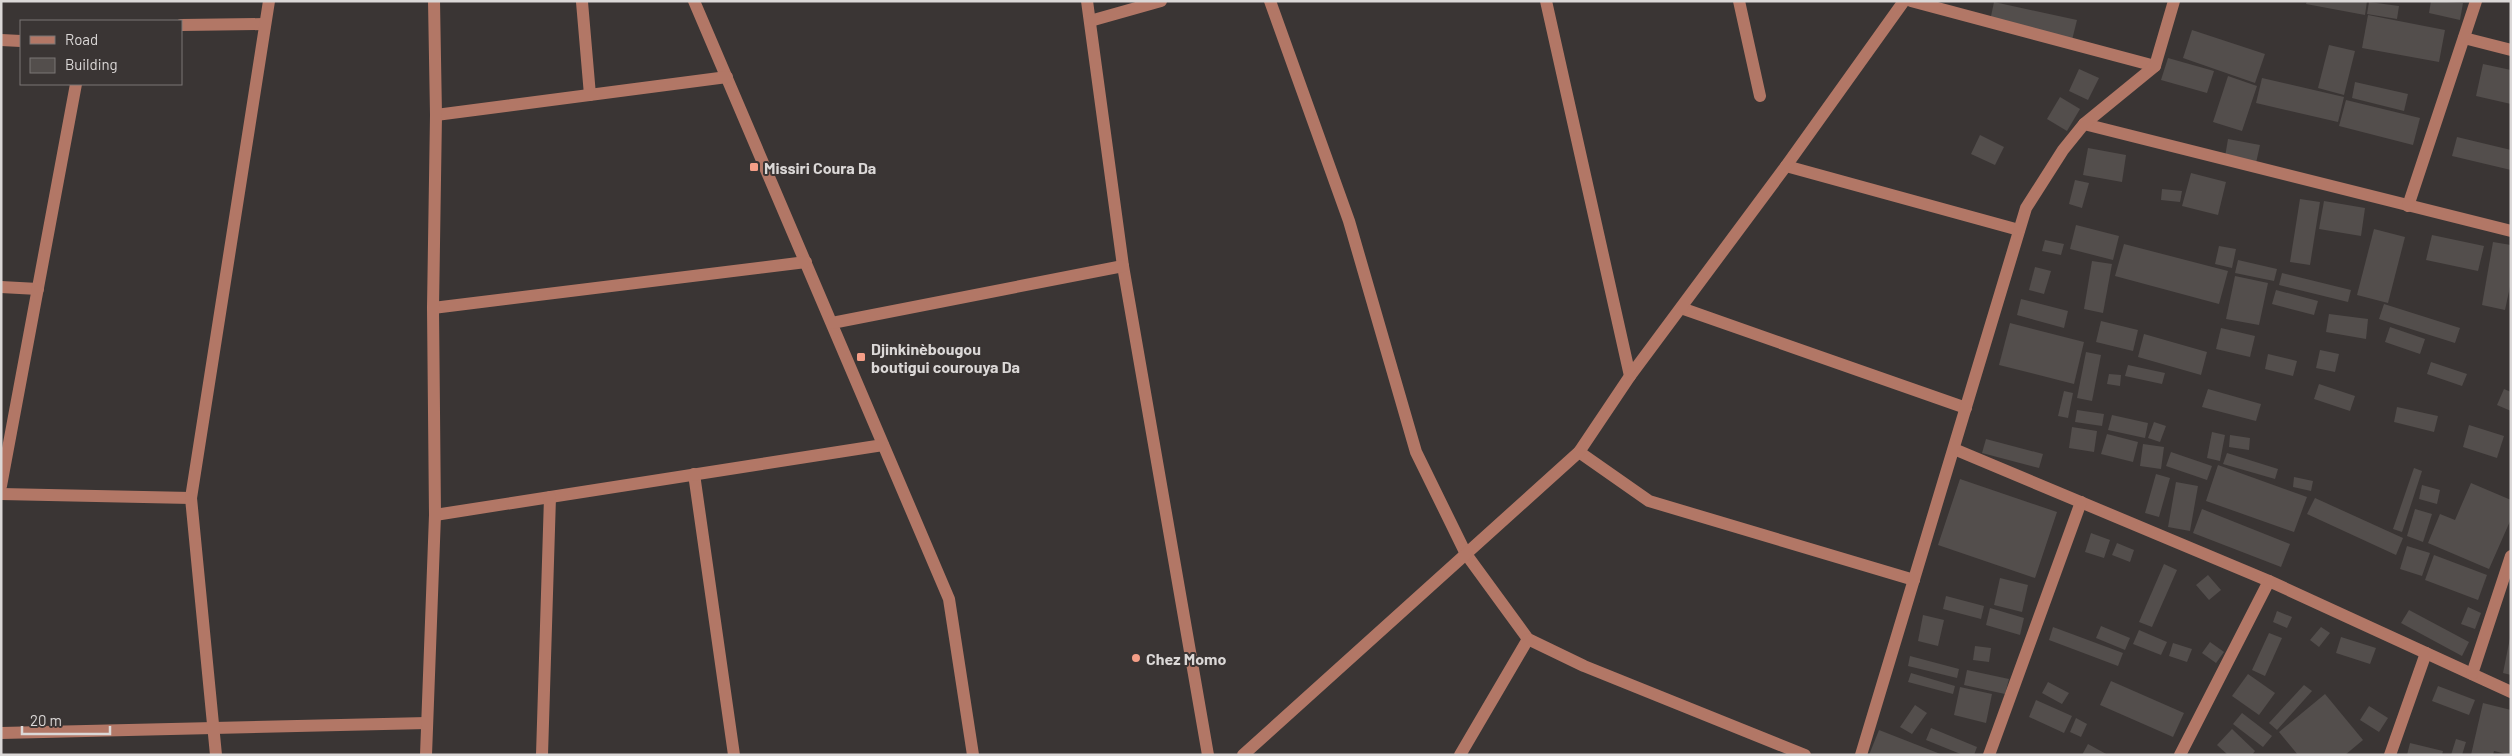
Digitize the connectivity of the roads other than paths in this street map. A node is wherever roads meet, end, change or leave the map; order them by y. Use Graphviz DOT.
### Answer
graph roads {
  1 [pos="269,1"];
  2 [pos="434,1"];
  3 [pos="694,1"];
  4 [pos="1087,1"];
  5 [pos="1162,1"];
  6 [pos="1270,1"];
  7 [pos="1546,1"];
  8 [pos="1739,1"];
  9 [pos="1904,1"];
  10 [pos="1911,1"];
  11 [pos="2174,1"];
  12 [pos="2476,1"];
  13 [pos="582,2"];
  14 [pos="1090,21"];
  15 [pos="265,24"];
  16 [pos="182,25"];
  17 [pos="2464,38"];
  18 [pos="1,40"];
  19 [pos="20,41"];
  20 [pos="2511,50"];
  21 [pos="2155,66"];
  22 [pos="727,77"];
  23 [pos="76,85"];
  24 [pos="590,95"];
  25 [pos="1760,96"];
  26 [pos="436,115"];
  27 [pos="2084,124"];
  28 [pos="1786,166"];
  29 [pos="2408,206"];
  30 [pos="2018,230"];
  31 [pos="2511,231"];
  32 [pos="806,262"];
  33 [pos="1123,266"];
  34 [pos="1,287"];
  35 [pos="38,289"];
  36 [pos="433,308"];
  37 [pos="1680,308"];
  38 [pos="832,323"];
  39 [pos="1630,376"];
  40 [pos="1966,408"];
  41 [pos="883,445"];
  42 [pos="1954,449"];
  43 [pos="1579,452"];
  44 [pos="694,474"];
  45 [pos="1,486"];
  46 [pos="1,494"];
  47 [pos="550,497"];
  48 [pos="191,498"];
  49 [pos="2081,502"];
  50 [pos="435,515"];
  51 [pos="1466,554"];
  52 [pos="2511,556"];
  53 [pos="1914,580"];
  54 [pos="2269,581"];
  55 [pos="1528,639"];
  56 [pos="2426,653"];
  57 [pos="2472,674"];
  58 [pos="2511,692"];
  59 [pos="427,723"];
  60 [pos="213,729"];
  61 [pos="1,732"];
  62 [pos="216,755"];
  63 [pos="426,755"];
  64 [pos="542,755"];
  65 [pos="734,755"];
  66 [pos="973,755"];
  67 [pos="1208,755"];
  68 [pos="1243,755"];
  69 [pos="1460,755"];
  70 [pos="1805,755"];
  71 [pos="1861,755"];
  72 [pos="1989,755"];
  73 [pos="2180,755"];
  74 [pos="2390,755"];
  1 -- 15 [label="street"];
  2 -- 26 [label="street"];
  3 -- 22 [label="street"];
  4 -- 14 [label="street"];
  5 -- 14 [label="street"];
  6 -- 51 [label="street"];
  7 -- 39 [label="street"];
  8 -- 25 [label="street"];
  9 -- 28 [label="street"];
  10 -- 21 [label="street"];
  11 -- 21 [label="street"];
  12 -- 17 [label="street"];
  13 -- 24 [label="street"];
  14 -- 33 [label="street"];
  15 -- 16 [label="street"];
  15 -- 48 [label="street"];
  17 -- 20 [label="street"];
  17 -- 29 [label="street"];
  18 -- 19 [label="street"];
  21 -- 27 [label="street"];
  22 -- 24 [label="street"];
  22 -- 32 [label="street"];
  23 -- 35 [label="street"];
  24 -- 26 [label="street"];
  26 -- 36 [label="street"];
  27 -- 29 [label="street"];
  27 -- 30 [label="street"];
  28 -- 30 [label="street"];
  28 -- 37 [label="street"];
  29 -- 31 [label="street"];
  30 -- 40 [label="street"];
  32 -- 36 [label="street"];
  32 -- 38 [label="street"];
  33 -- 38 [label="street"];
  33 -- 67 [label="street"];
  34 -- 35 [label="street"];
  35 -- 45 [label="street"];
  36 -- 50 [label="street"];
  37 -- 39 [label="street"];
  37 -- 40 [label="street"];
  38 -- 41 [label="street"];
  39 -- 43 [label="street"];
  40 -- 42 [label="street"];
  41 -- 44 [label="street"];
  41 -- 66 [label="street"];
  42 -- 49 [label="street"];
  42 -- 53 [label="street"];
  43 -- 51 [label="street"];
  43 -- 53 [label="street"];
  44 -- 47 [label="street"];
  44 -- 65 [label="street"];
  46 -- 48 [label="street"];
  47 -- 50 [label="street"];
  47 -- 64 [label="street"];
  48 -- 60 [label="street"];
  49 -- 54 [label="street"];
  49 -- 72 [label="street"];
  50 -- 59 [label="street"];
  51 -- 55 [label="street"];
  51 -- 68 [label="street"];
  52 -- 57 [label="street"];
  53 -- 71 [label="street"];
  54 -- 56 [label="street"];
  54 -- 73 [label="street"];
  55 -- 69 [label="street"];
  55 -- 70 [label="street"];
  56 -- 57 [label="street"];
  56 -- 74 [label="street"];
  57 -- 58 [label="street"];
  59 -- 60 [label="street"];
  59 -- 63 [label="street"];
  60 -- 61 [label="street"];
  60 -- 62 [label="street"];
}
